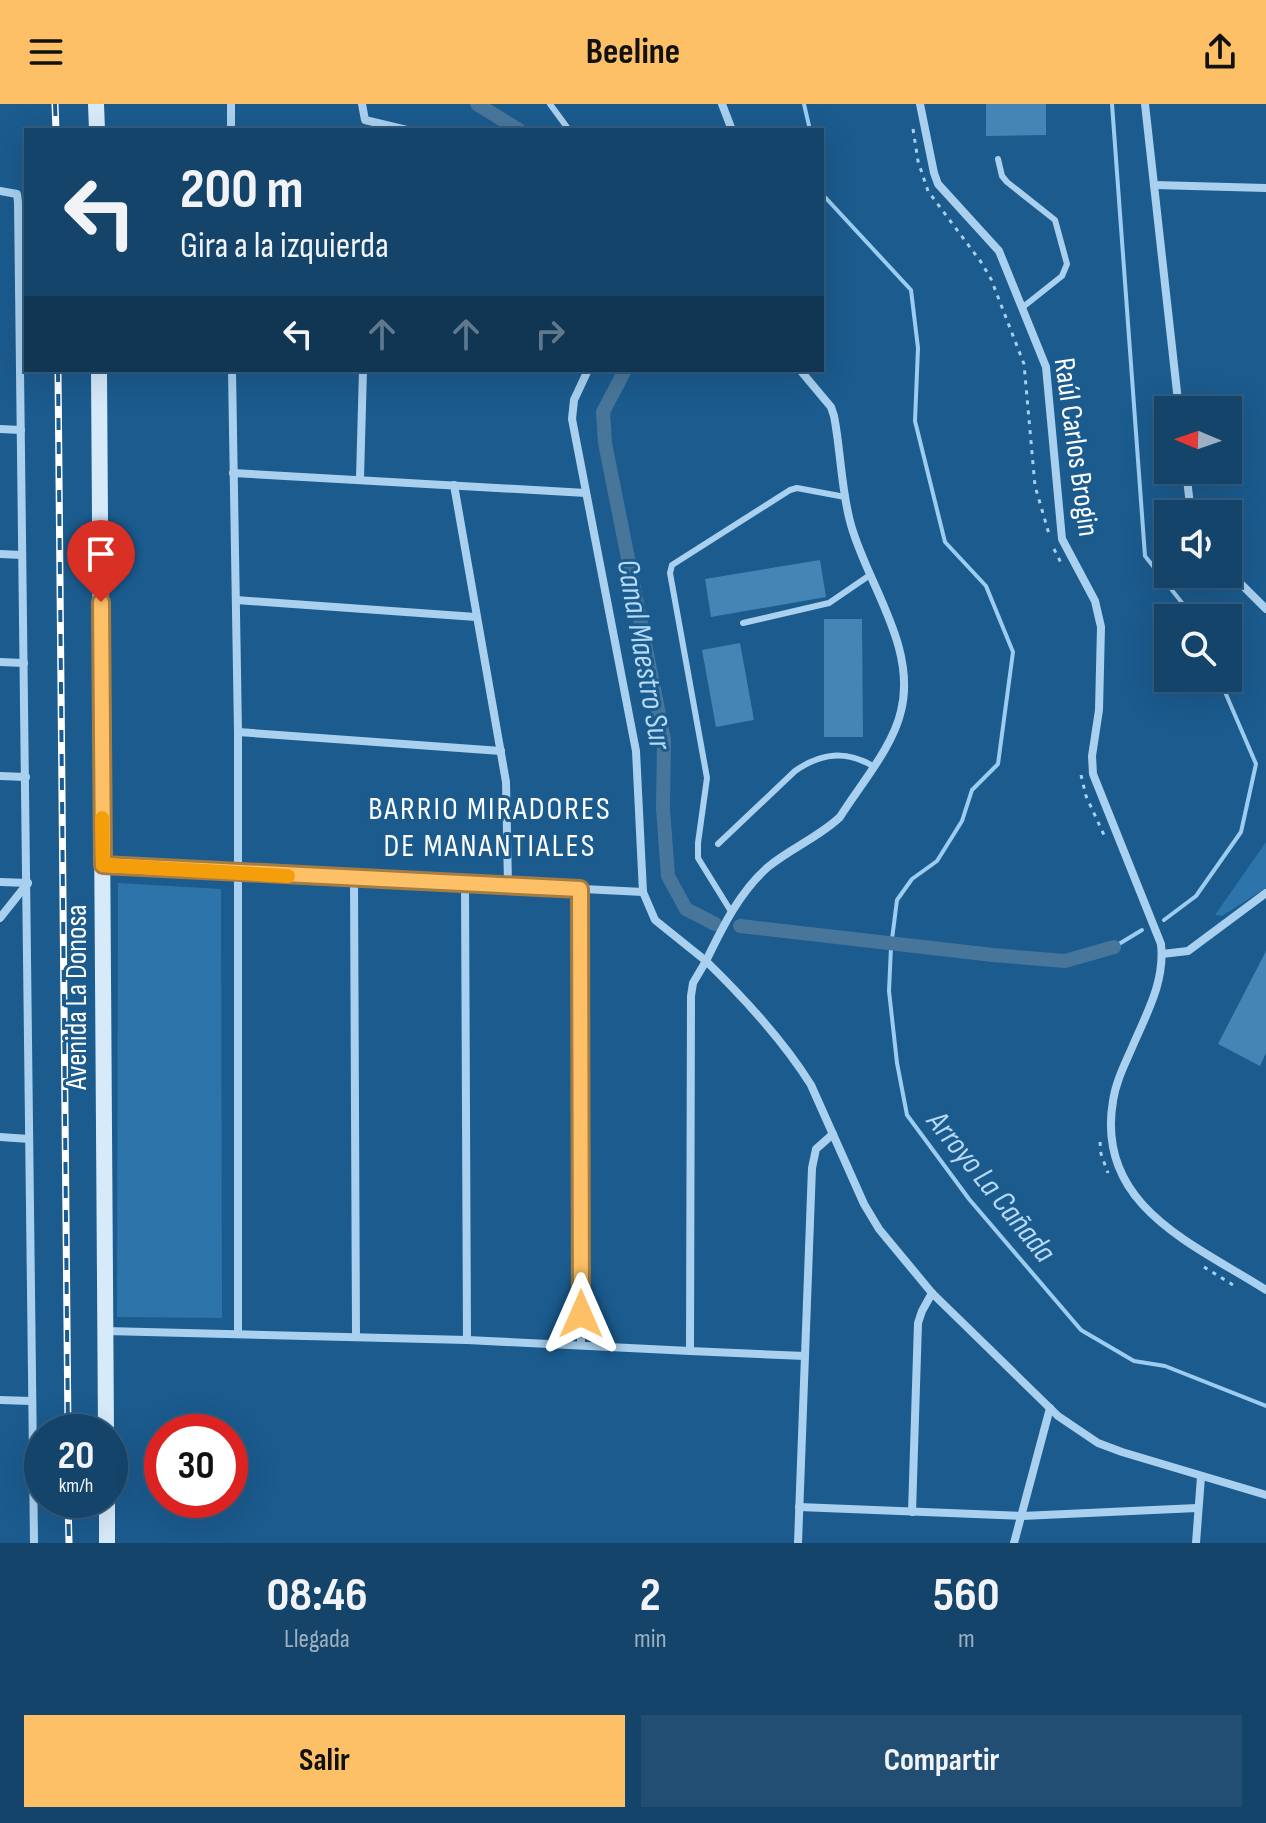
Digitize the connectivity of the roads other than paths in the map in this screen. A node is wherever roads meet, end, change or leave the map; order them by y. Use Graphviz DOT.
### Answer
graph roads {
  1 [pos="96,104"];
  2 [pos="231,104"];
  3 [pos="362,104"];
  4 [pos="550,104"];
  5 [pos="722,104"];
  6 [pos="920,104"];
  7 [pos="1145,104"];
  8 [pos="364,125"];
  9 [pos="97,128"];
  10 [pos="231,128"];
  11 [pos="390,128"];
  12 [pos="568,128"];
  13 [pos="731,128"];
  14 [pos="998,159"];
  15 [pos="1154,185"];
  16 [pos="1266,188"];
  17 [pos="0,191"];
  18 [pos="1023,307"];
  19 [pos="99,372"];
  20 [pos="232,372"];
  21 [pos="363,372"];
  22 [pos="587,372"];
  23 [pos="802,372"];
  24 [pos="1177,396"];
  25 [pos="0,429"];
  26 [pos="21,430"];
  27 [pos="233,473"];
  28 [pos="360,478"];
  29 [pos="454,485"];
  30 [pos="586,493"];
  31 [pos="845,497"];
  32 [pos="0,554"];
  33 [pos="22,555"];
  34 [pos="870,575"];
  35 [pos="1242,585"];
  36 [pos="236,600"];
  37 [pos="1266,609"];
  38 [pos="476,617"];
  39 [pos="743,623"];
  40 [pos="0,662"];
  41 [pos="24,663"];
  42 [pos="238,732"];
  43 [pos="501,751"];
  44 [pos="873,766"];
  45 [pos="0,776"];
  46 [pos="26,777"];
  47 [pos="718,844"];
  48 [pos="103,865"];
  49 [pos="238,874"];
  50 [pos="354,879"];
  51 [pos="0,882"];
  52 [pos="28,883"];
  53 [pos="465,884"];
  54 [pos="508,886"];
  55 [pos="580,889"];
  56 [pos="643,892"];
  57 [pos="1266,893"];
  58 [pos="732,913"];
  59 [pos="0,918"];
  60 [pos="1162,954"];
  61 [pos="706,961"];
  62 [pos="833,1134"];
  63 [pos="0,1137"];
  64 [pos="29,1139"];
  65 [pos="1266,1290"];
  66 [pos="932,1293"];
  67 [pos="106,1331"];
  68 [pos="238,1334"];
  69 [pos="356,1336"];
  70 [pos="467,1340"];
  71 [pos="581,1345"];
  72 [pos="690,1351"];
  73 [pos="805,1356"];
  74 [pos="0,1400"];
  75 [pos="31,1401"];
  76 [pos="1050,1408"];
  77 [pos="106,1414"];
  78 [pos="1201,1477"];
  79 [pos="1266,1495"];
  80 [pos="799,1507"];
  81 [pos="1197,1508"];
  82 [pos="912,1512"];
  83 [pos="1022,1516"];
  84 [pos="107,1518"];
  85 [pos="34,1543"];
  86 [pos="107,1543"];
  87 [pos="798,1543"];
  88 [pos="1014,1543"];
  89 [pos="1196,1543"];
  1 -- 9 [label="main road"];
  2 -- 10 [label="street"];
  3 -- 8 [label="street"];
  4 -- 12 [label="lane"];
  5 -- 13 [label="street"];
  6 -- 18 [label="street, Raúl Carlos Brogin"];
  7 -- 15 [label="street"];
  8 -- 11 [label="street"];
  14 -- 18 [label="lane"];
  15 -- 16 [label="street"];
  15 -- 24 [label="street"];
  17 -- 26 [label="street"];
  18 -- 60 [label="street, Raúl Carlos Brogin"];
  19 -- 48 [label="main road, Avenida La Donosa"];
  20 -- 27 [label="street"];
  21 -- 28 [label="street"];
  22 -- 30 [label="street"];
  23 -- 31 [label="street"];
  25 -- 26 [label="street"];
  26 -- 33 [label="street"];
  27 -- 28 [label="street"];
  27 -- 36 [label="street"];
  28 -- 29 [label="street"];
  29 -- 30 [label="street"];
  29 -- 38 [label="street"];
  30 -- 56 [label="street"];
  31 -- 34 [label="street"];
  31 -- 58 [label="lane"];
  32 -- 33 [label="street"];
  33 -- 41 [label="street"];
  34 -- 39 [label="lane"];
  34 -- 44 [label="street"];
  35 -- 37 [label="street"];
  36 -- 38 [label="street"];
  36 -- 42 [label="street"];
  38 -- 43 [label="street"];
  40 -- 41 [label="street"];
  41 -- 46 [label="street"];
  42 -- 43 [label="street"];
  42 -- 49 [label="street"];
  43 -- 54 [label="street"];
  44 -- 47 [label="lane"];
  44 -- 58 [label="street"];
  45 -- 46 [label="street"];
  46 -- 52 [label="street"];
  48 -- 49 [label="street"];
  48 -- 67 [label="main road, Avenida La Donosa"];
  49 -- 50 [label="street"];
  49 -- 68 [label="street"];
  50 -- 53 [label="street"];
  50 -- 69 [label="street"];
  51 -- 52 [label="street"];
  52 -- 59 [label="street"];
  52 -- 64 [label="street"];
  53 -- 54 [label="street"];
  53 -- 70 [label="street"];
  54 -- 55 [label="street"];
  55 -- 56 [label="street"];
  55 -- 71 [label="street"];
  56 -- 61 [label="street"];
  57 -- 60 [label="street"];
  58 -- 61 [label="street"];
  60 -- 65 [label="street"];
  61 -- 62 [label="street"];
  61 -- 72 [label="street"];
  62 -- 66 [label="street"];
  62 -- 73 [label="street"];
  63 -- 64 [label="street"];
  64 -- 75 [label="street"];
  66 -- 76 [label="street"];
  66 -- 82 [label="street"];
  67 -- 68 [label="street"];
  67 -- 77 [label="main road, Avenida La Donosa"];
  68 -- 69 [label="street"];
  69 -- 70 [label="street"];
  70 -- 71 [label="street"];
  71 -- 72 [label="street"];
  72 -- 73 [label="street"];
  73 -- 80 [label="street"];
  74 -- 75 [label="street"];
  75 -- 85 [label="street"];
  76 -- 78 [label="street"];
  76 -- 83 [label="street"];
  78 -- 79 [label="street"];
  78 -- 81 [label="street"];
  80 -- 82 [label="street"];
  80 -- 87 [label="street"];
  81 -- 83 [label="street"];
  81 -- 89 [label="street"];
  82 -- 83 [label="street"];
  83 -- 88 [label="street"];
  84 -- 86 [label="main road"];
}
